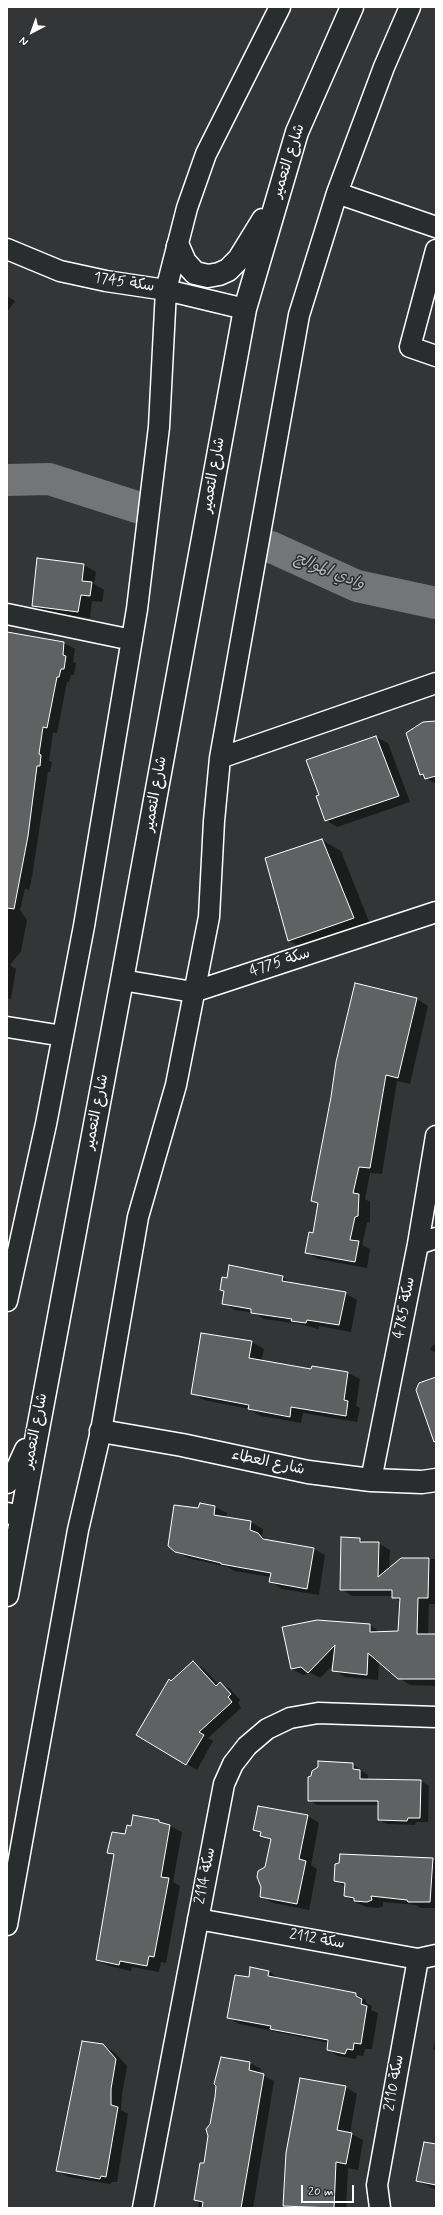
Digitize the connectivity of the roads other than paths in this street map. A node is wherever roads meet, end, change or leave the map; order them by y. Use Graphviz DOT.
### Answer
graph roads {
  1 [pos="280,7"];
  2 [pos="352,7"];
  3 [pos="410,7"];
  4 [pos="337,192"];
  5 [pos="276,201"];
  6 [pos="436,227"];
  7 [pos="178,246"];
  8 [pos="7,249"];
  9 [pos="436,250"];
  10 [pos="166,290"];
  11 [pos="245,309"];
  12 [pos="436,356"];
  13 [pos="7,614"];
  14 [pos="132,640"];
  15 [pos="436,683"];
  16 [pos="220,758"];
  17 [pos="436,912"];
  18 [pos="122,980"];
  19 [pos="193,992"];
  20 [pos="7,1026"];
  21 [pos="63,1036"];
  22 [pos="436,1136"];
  23 [pos="427,1241"];
  24 [pos="7,1301"];
  25 [pos="101,1430"];
  26 [pos="36,1434"];
  27 [pos="371,1480"];
  28 [pos="436,1480"];
  29 [pos="7,1482"];
  30 [pos="14,1515"];
  31 [pos="7,1595"];
  32 [pos="436,1717"];
  33 [pos="198,1919"];
  34 [pos="7,1925"];
  35 [pos="427,1957"];
  36 [pos="143,2208"];
  37 [pos="380,2208"];
  1 -- 7 [label="street"];
  2 -- 5 [label="main road, شارع التعمير"];
  3 -- 4 [label="street"];
  4 -- 6 [label="street"];
  4 -- 16 [label="street"];
  5 -- 7 [label="main road"];
  5 -- 11 [label="main road, شارع التعمير"];
  7 -- 10 [label="street"];
  8 -- 10 [label="street, سكة 1745"];
  9 -- 12 [label="street"];
  10 -- 11 [label="street, سكة 1745"];
  10 -- 14 [label="street"];
  11 -- 18 [label="main road, شارع التعمير"];
  13 -- 14 [label="street"];
  14 -- 21 [label="street"];
  15 -- 16 [label="street"];
  16 -- 19 [label="street"];
  17 -- 19 [label="street, سكة 4775"];
  18 -- 19 [label="street, سكة 4775"];
  18 -- 26 [label="main road, شارع التعمير"];
  19 -- 25 [label="street"];
  20 -- 21 [label="street"];
  21 -- 24 [label="street"];
  22 -- 23 [label="street, سكة 4785"];
  23 -- 27 [label="street, سكة 4785"];
  25 -- 27 [label="main road, شارع العطاء"];
  25 -- 34 [label="street"];
  26 -- 29 [label="main road"];
  26 -- 30 [label="main road, شارع التعمير"];
  27 -- 28 [label="main road, شارع العطاء"];
  30 -- 31 [label="main road, شارع التعمير"];
  32 -- 33 [label="street, سكة 2114"];
  33 -- 35 [label="street, سكة 2112"];
  33 -- 36 [label="street, سكة 2114"];
  35 -- 37 [label="street, سكة 2110"];
}
